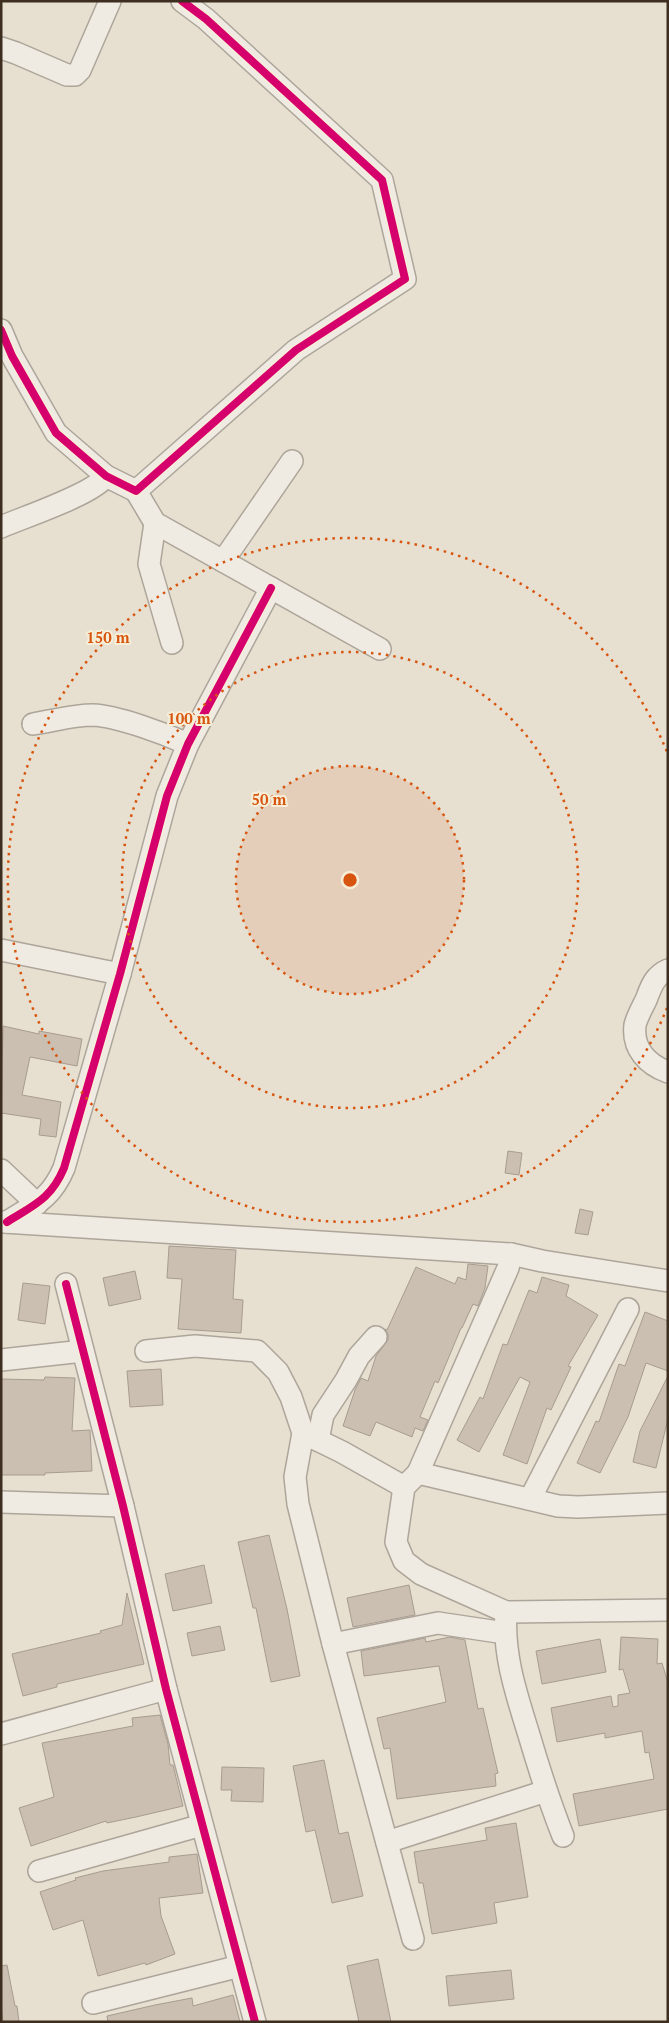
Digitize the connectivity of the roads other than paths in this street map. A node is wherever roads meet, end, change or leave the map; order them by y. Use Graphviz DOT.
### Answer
graph roads {
  1 [pos="110,1"];
  2 [pos="182,1"];
  3 [pos="1,48"];
  4 [pos="1,330"];
  5 [pos="7,354"];
  6 [pos="292,461"];
  7 [pos="106,476"];
  8 [pos="136,491"];
  9 [pos="155,523"];
  10 [pos="1,528"];
  11 [pos="223,562"];
  12 [pos="271,588"];
  13 [pos="172,643"];
  14 [pos="380,649"];
  15 [pos="32,724"];
  16 [pos="188,744"];
  17 [pos="1,950"];
  18 [pos="668,970"];
  19 [pos="120,974"];
  20 [pos="668,1072"];
  21 [pos="1,1170"];
  22 [pos="37,1204"];
  23 [pos="4,1222"];
  24 [pos="511,1254"];
  25 [pos="668,1281"];
  26 [pos="66,1284"];
  27 [pos="628,1309"];
  28 [pos="376,1337"];
  29 [pos="83,1351"];
  30 [pos="146,1351"];
  31 [pos="1,1360"];
  32 [pos="310,1437"];
  33 [pos="411,1480"];
  34 [pos="530,1499"];
  35 [pos="1,1502"];
  36 [pos="668,1503"];
  37 [pos="123,1506"];
  38 [pos="667,1612"];
  39 [pos="505,1622"];
  40 [pos="333,1644"];
  41 [pos="166,1689"];
  42 [pos="1,1734"];
  43 [pos="546,1791"];
  44 [pos="202,1825"];
  45 [pos="562,1836"];
  46 [pos="387,1842"];
  47 [pos="39,1871"];
  48 [pos="413,1940"];
  49 [pos="240,1966"];
  50 [pos="93,2003"];
  51 [pos="255,2022"];
  1 -- 3 [label="street"];
  2 -- 8 [label="street"];
  4 -- 5 [label="street"];
  5 -- 7 [label="street"];
  6 -- 11 [label="street"];
  7 -- 8 [label="street"];
  7 -- 10 [label="street"];
  8 -- 9 [label="street"];
  9 -- 11 [label="street"];
  9 -- 13 [label="street"];
  11 -- 12 [label="street"];
  12 -- 14 [label="street"];
  12 -- 16 [label="street"];
  15 -- 16 [label="street"];
  16 -- 19 [label="street"];
  17 -- 19 [label="street"];
  18 -- 20 [label="street"];
  19 -- 22 [label="street"];
  21 -- 22 [label="street"];
  22 -- 23 [label="street"];
  23 -- 24 [label="street"];
  24 -- 25 [label="street"];
  24 -- 33 [label="street"];
  26 -- 29 [label="street"];
  27 -- 34 [label="street"];
  28 -- 32 [label="street"];
  29 -- 31 [label="street"];
  29 -- 37 [label="street"];
  30 -- 32 [label="street"];
  32 -- 33 [label="street"];
  32 -- 40 [label="street"];
  33 -- 34 [label="street"];
  33 -- 39 [label="street"];
  34 -- 36 [label="street"];
  35 -- 37 [label="street"];
  37 -- 41 [label="street"];
  38 -- 39 [label="street"];
  39 -- 40 [label="street"];
  39 -- 43 [label="street"];
  40 -- 46 [label="street"];
  41 -- 42 [label="street"];
  41 -- 44 [label="street"];
  43 -- 45 [label="street"];
  43 -- 46 [label="street"];
  44 -- 47 [label="street"];
  44 -- 49 [label="street"];
  46 -- 48 [label="street"];
  49 -- 50 [label="street"];
  49 -- 51 [label="street"];
}
